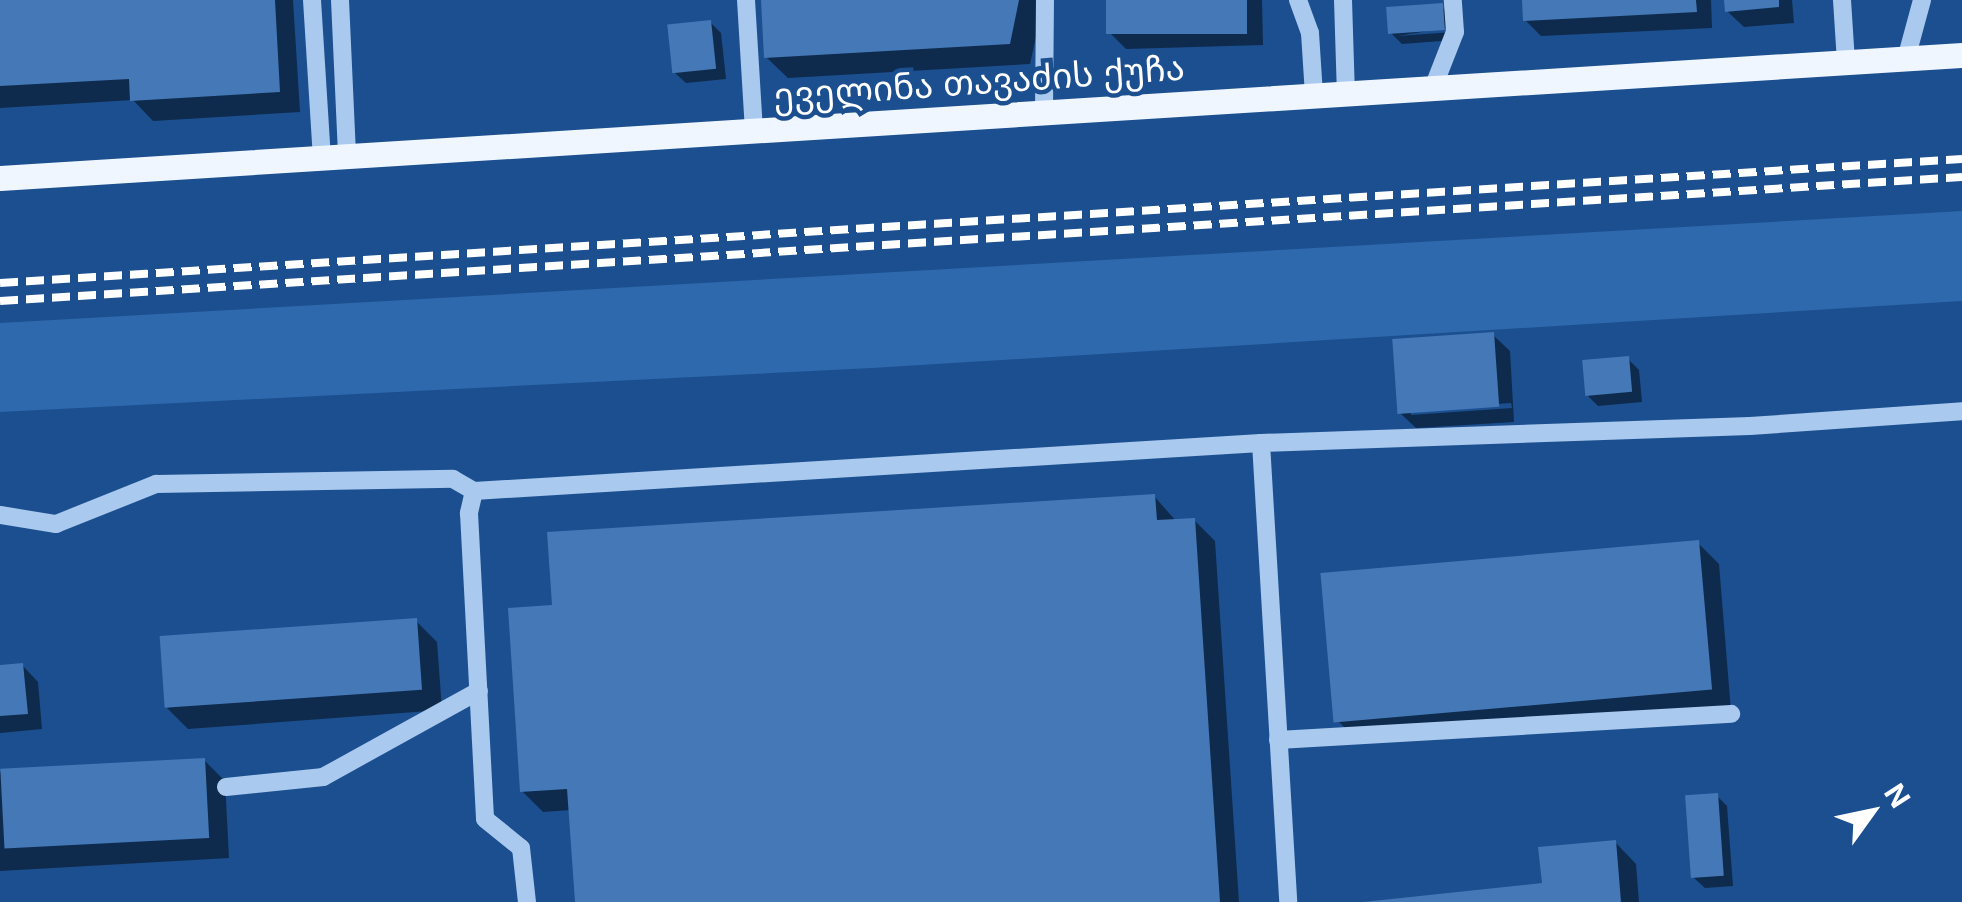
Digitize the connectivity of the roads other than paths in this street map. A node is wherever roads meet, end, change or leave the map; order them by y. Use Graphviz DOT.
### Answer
graph roads {
  1 [pos="312,0"];
  2 [pos="340,0"];
  3 [pos="746,0"];
  4 [pos="1045,0"];
  5 [pos="1298,0"];
  6 [pos="1343,0"];
  7 [pos="1454,0"];
  8 [pos="1842,0"];
  9 [pos="1922,0"];
  10 [pos="1962,56"];
  11 [pos="1906,59"];
  12 [pos="1846,62"];
  13 [pos="1433,88"];
  14 [pos="1346,93"];
  15 [pos="1314,95"];
  16 [pos="1044,112"];
  17 [pos="754,130"];
  18 [pos="335,157"];
  19 [pos="0,178"];
  20 [pos="1962,411"];
  21 [pos="1261,443"];
  22 [pos="474,491"];
  23 [pos="0,515"];
  24 [pos="478,691"];
  25 [pos="1731,714"];
  26 [pos="1278,740"];
  27 [pos="226,787"];
  28 [pos="527,902"];
  29 [pos="1288,902"];
  1 -- 18 [label="street"];
  2 -- 18 [label="street"];
  3 -- 17 [label="street"];
  4 -- 16 [label="street"];
  5 -- 15 [label="street"];
  6 -- 14 [label="street"];
  7 -- 13 [label="street"];
  8 -- 12 [label="street"];
  9 -- 11 [label="street"];
  10 -- 11 [label="main road, ეველინა თავაძის ქუჩა"];
  11 -- 12 [label="main road, ეველინა თავაძის ქუჩა"];
  12 -- 13 [label="main road, ეველინა თავაძის ქუჩა"];
  13 -- 14 [label="main road, ეველინა თავაძის ქუჩა"];
  14 -- 15 [label="main road, ეველინა თავაძის ქუჩა"];
  15 -- 16 [label="main road, ეველინა თავაძის ქუჩა"];
  16 -- 17 [label="main road, ეველინა თავაძის ქუჩა"];
  17 -- 18 [label="main road, ეველინა თავაძის ქუჩა"];
  18 -- 19 [label="main road, ეველინა თავაძის ქუჩა"];
  20 -- 21 [label="street"];
  21 -- 22 [label="street"];
  21 -- 26 [label="street"];
  22 -- 23 [label="street"];
  22 -- 24 [label="street"];
  24 -- 27 [label="street"];
  24 -- 28 [label="street"];
  25 -- 26 [label="street"];
  26 -- 29 [label="street"];
}
